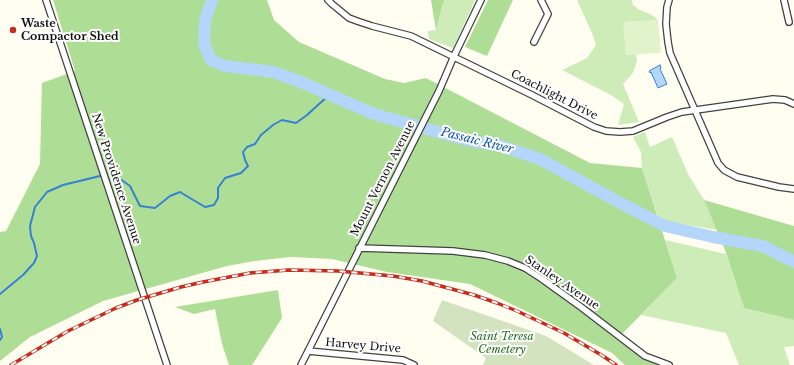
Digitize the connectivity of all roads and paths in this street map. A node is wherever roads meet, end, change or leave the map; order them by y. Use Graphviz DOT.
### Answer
graph roads {
  1 [pos="46,0"];
  2 [pos="328,0"];
  3 [pos="481,0"];
  4 [pos="541,0"];
  5 [pos="669,0"];
  6 [pos="784,0"];
  7 [pos="789,22"];
  8 [pos="534,42"];
  9 [pos="454,56"];
  10 [pos="794,104"];
  11 [pos="695,110"];
  12 [pos="794,189"];
  13 [pos="359,248"];
  14 [pos="308,351"];
  15 [pos="167,365"];
  16 [pos="301,365"];
  17 [pos="414,365"];
  18 [pos="669,365"];
  1 -- 15 [label="street, New Providence Avenue"];
  2 -- 9 [label="street, Coachlight Drive"];
  3 -- 9 [label="street, Mount Vernon Avenue"];
  4 -- 8 [label="street"];
  5 -- 11 [label="street"];
  6 -- 7 [label="street"];
  9 -- 11 [label="street, Coachlight Drive"];
  9 -- 13 [label="street, Mount Vernon Avenue"];
  10 -- 11 [label="street, Coachlight Drive"];
  11 -- 12 [label="street"];
  13 -- 14 [label="street, Mount Vernon Avenue"];
  13 -- 18 [label="street, Stanley Avenue"];
  14 -- 16 [label="street, Mount Vernon Avenue"];
  14 -- 17 [label="street, Harvey Drive"];
}
